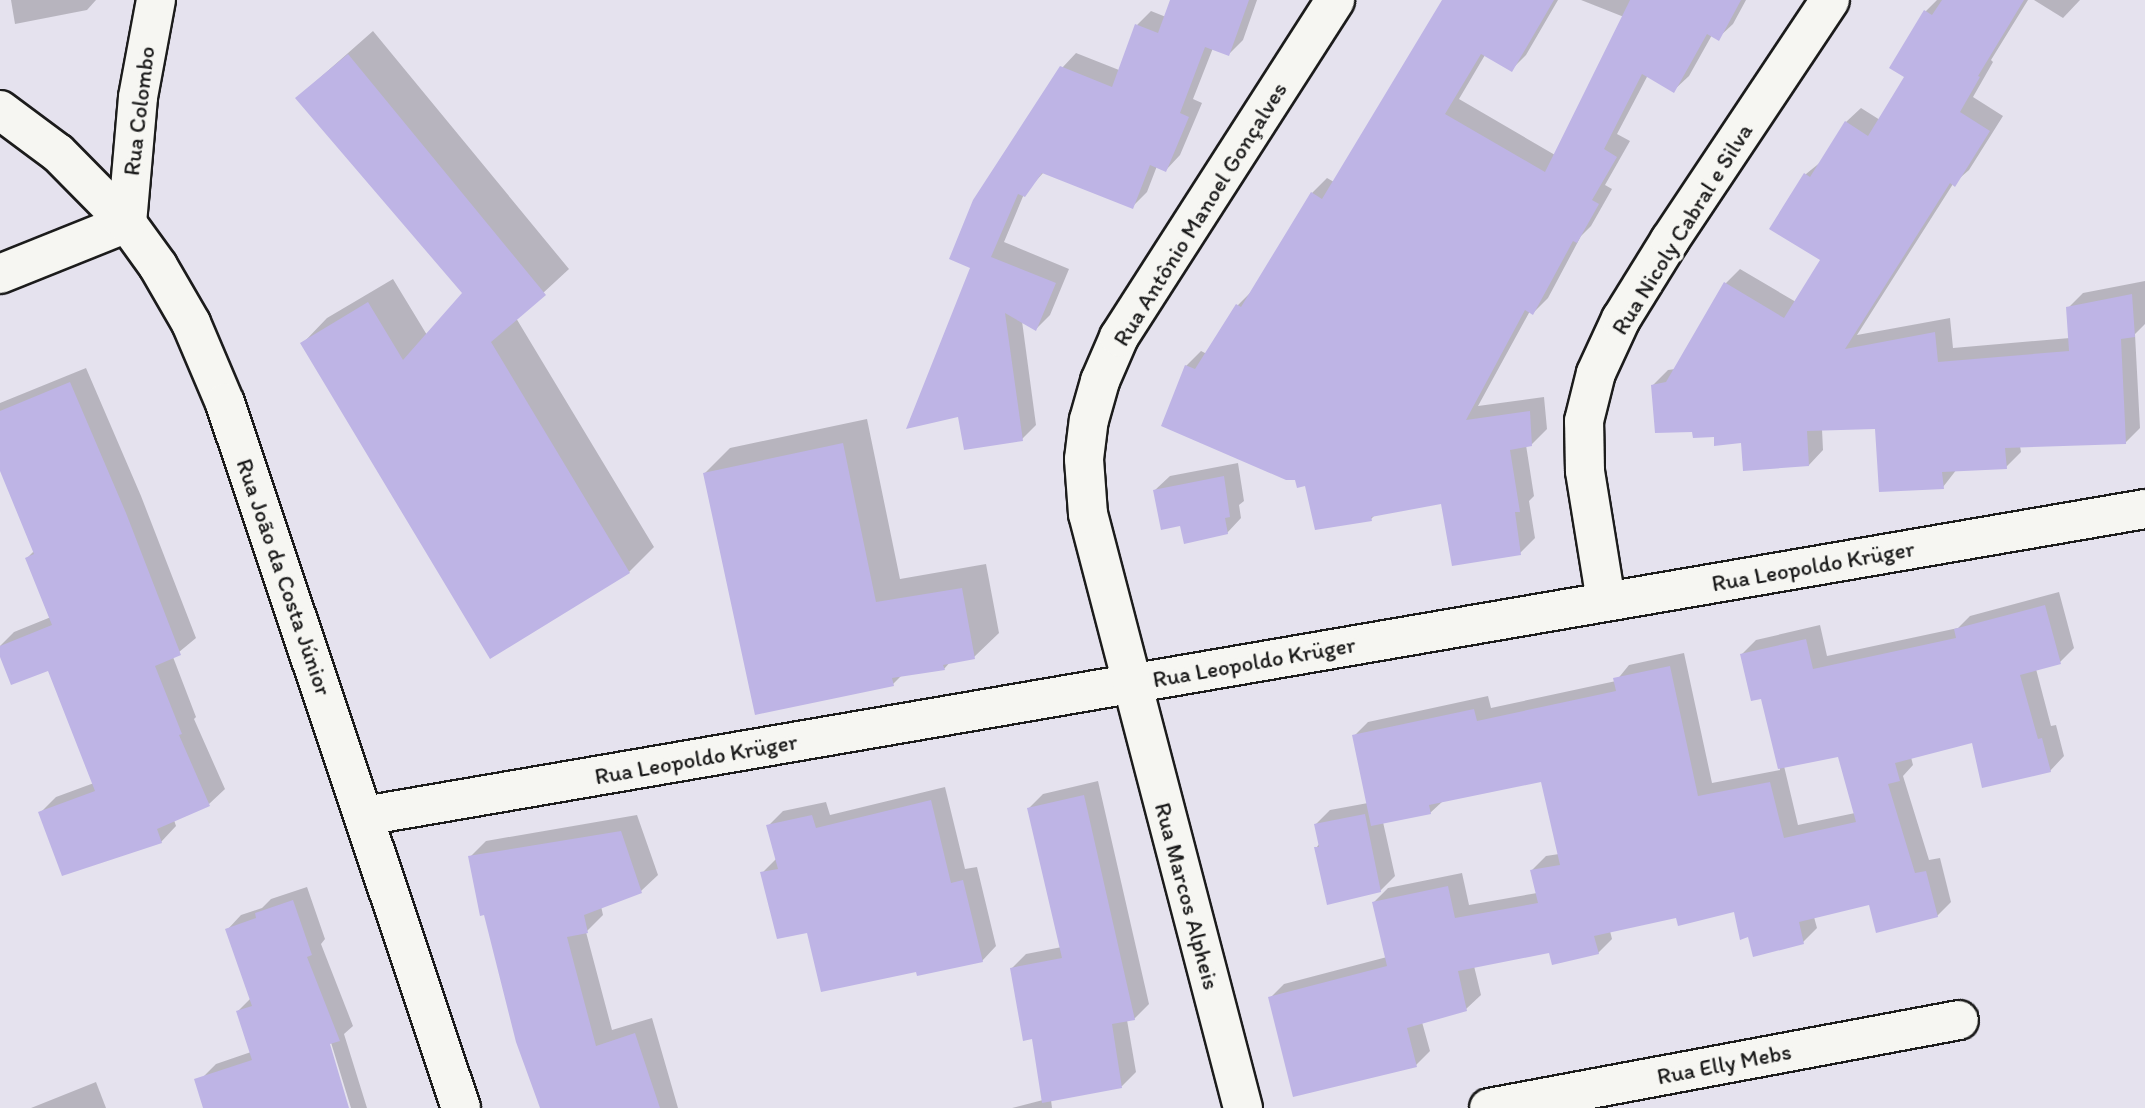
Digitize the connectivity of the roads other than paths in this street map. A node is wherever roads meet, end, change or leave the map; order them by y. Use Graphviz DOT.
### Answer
graph roads {
  1 [pos="156,0"];
  2 [pos="1335,0"];
  3 [pos="1830,0"];
  4 [pos="0,110"];
  5 [pos="127,223"];
  6 [pos="0,274"];
  7 [pos="2145,509"];
  8 [pos="1605,601"];
  9 [pos="1132,684"];
  10 [pos="364,817"];
  11 [pos="1958,1020"];
  12 [pos="461,1108"];
  13 [pos="1243,1108"];
  14 [pos="1489,1108"];
  1 -- 5 [label="street, Rua Colombo"];
  2 -- 9 [label="street, Rua Antônio Manoel Gonçalves"];
  3 -- 8 [label="street, Rua Nicoly Cabral e Silva"];
  4 -- 5 [label="street, Rua João da Costa Júnior"];
  5 -- 6 [label="street"];
  5 -- 10 [label="street, Rua João da Costa Júnior"];
  7 -- 8 [label="street, Rua Leopoldo Krüger"];
  8 -- 9 [label="street, Rua Leopoldo Krüger"];
  9 -- 10 [label="street, Rua Leopoldo Krüger"];
  9 -- 13 [label="street, Rua Marcos Alpheis"];
  10 -- 12 [label="street, Rua João da Costa Júnior"];
  11 -- 14 [label="street, Rua Elly Mebs"];
}
